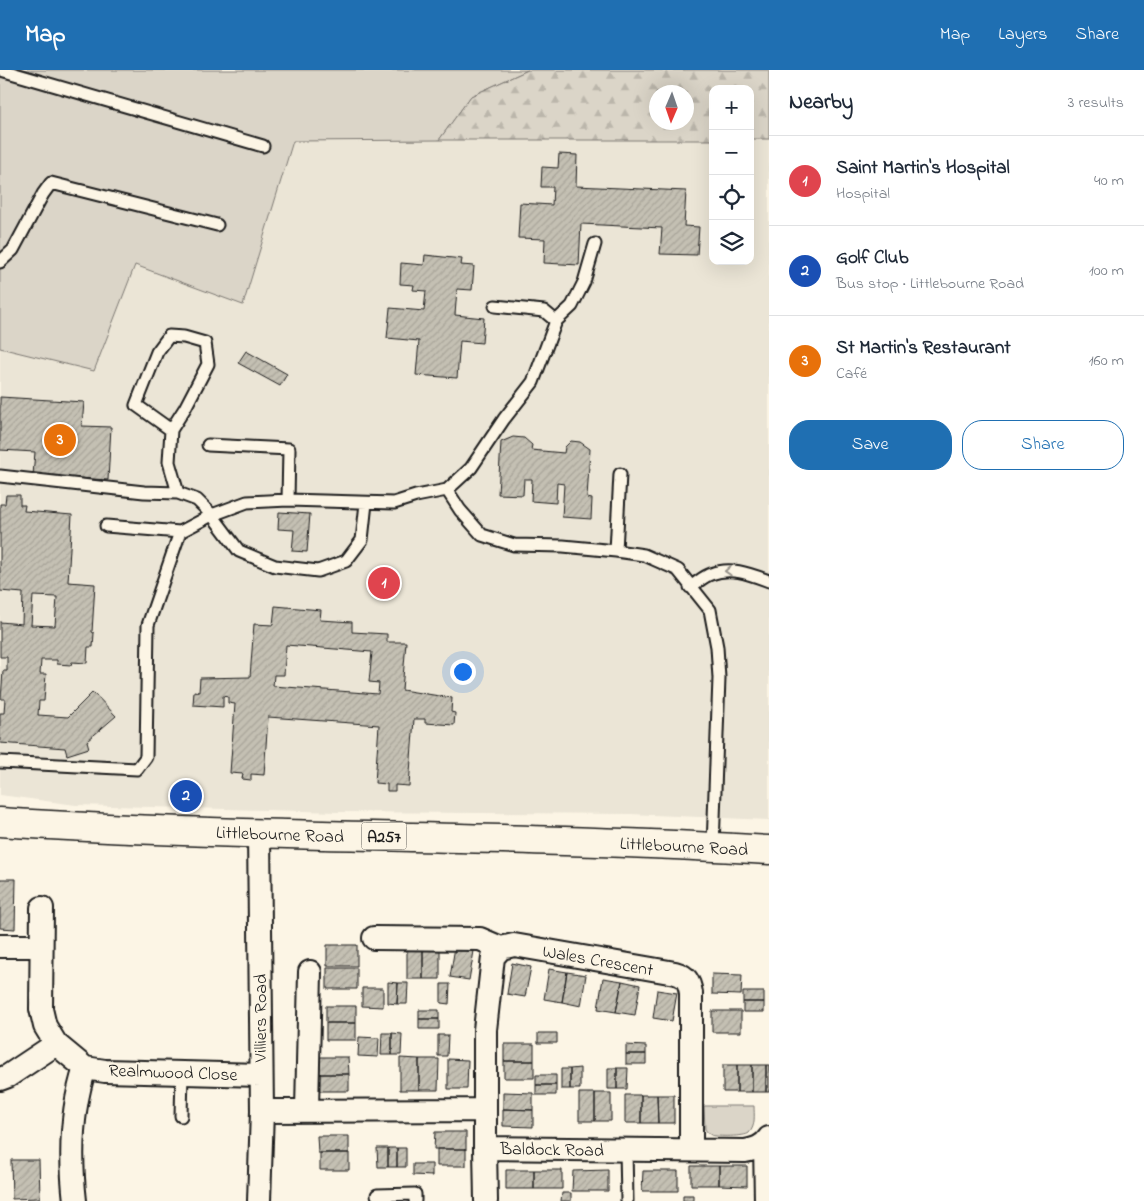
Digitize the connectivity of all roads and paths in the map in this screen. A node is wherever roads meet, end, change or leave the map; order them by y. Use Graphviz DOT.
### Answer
graph roads {
  1 [pos="1,70"];
  2 [pos="263,146"];
  3 [pos="217,225"];
  4 [pos="595,244"];
  5 [pos="0,262"];
  6 [pos="495,306"];
  7 [pos="556,321"];
  8 [pos="171,430"];
  9 [pos="208,445"];
  10 [pos="620,474"];
  11 [pos="0,476"];
  12 [pos="447,490"];
  13 [pos="178,493"];
  14 [pos="288,500"];
  15 [pos="366,503"];
  16 [pos="212,516"];
  17 [pos="106,526"];
  18 [pos="180,532"];
  19 [pos="616,551"];
  20 [pos="769,581"];
  21 [pos="690,587"];
  22 [pos="0,762"];
  23 [pos="0,822"];
  24 [pos="259,834"];
  25 [pos="713,847"];
  26 [pos="769,850"];
  27 [pos="42,908"];
  28 [pos="374,938"];
  29 [pos="0,946"];
  30 [pos="41,946"];
  31 [pos="501,948"];
  32 [pos="310,972"];
  33 [pos="56,1044"];
  34 [pos="85,1068"];
  35 [pos="182,1073"];
  36 [pos="261,1075"];
  37 [pos="0,1079"];
  38 [pos="308,1110"];
  39 [pos="485,1110"];
  40 [pos="262,1111"];
  41 [pos="181,1116"];
  42 [pos="767,1141"];
  43 [pos="486,1148"];
  44 [pos="626,1149"];
  45 [pos="691,1150"];
  46 [pos="377,1195"];
  47 [pos="75,1201"];
  48 [pos="259,1201"];
  49 [pos="415,1201"];
  50 [pos="486,1201"];
  51 [pos="627,1201"];
  52 [pos="766,1201"];
  1 -- 2 [label="lane"];
  3 -- 5 [label="lane"];
  4 -- 7 [label="lane"];
  6 -- 7 [label="lane"];
  7 -- 12 [label="lane"];
  8 -- 8 [label="lane"];
  8 -- 13 [label="lane"];
  9 -- 14 [label="lane"];
  10 -- 19 [label="lane"];
  11 -- 13 [label="lane"];
  12 -- 15 [label="lane"];
  12 -- 19 [label="lane"];
  13 -- 16 [label="lane"];
  14 -- 15 [label="lane"];
  14 -- 16 [label="lane"];
  15 -- 16 [label="lane"];
  16 -- 18 [label="lane"];
  17 -- 18 [label="lane"];
  18 -- 22 [label="lane"];
  19 -- 21 [label="lane"];
  20 -- 21 [label="lane, one-way"];
  21 -- 25 [label="lane"];
  23 -- 24 [label="main road, Littlebourne Road / A257"];
  24 -- 25 [label="main road, Littlebourne Road / A257"];
  24 -- 36 [label="street, Villiers Road"];
  25 -- 26 [label="main road, Littlebourne Road / A257"];
  27 -- 30 [label="street"];
  28 -- 31 [label="street"];
  29 -- 30 [label="street"];
  30 -- 33 [label="street"];
  31 -- 39 [label="street"];
  31 -- 45 [label="street, Wales Crescent"];
  32 -- 38 [label="street"];
  33 -- 34 [label="street, Realmwood Close"];
  33 -- 37 [label="street"];
  34 -- 35 [label="street, Realmwood Close"];
  34 -- 47 [label="street, Realmwood Close"];
  35 -- 36 [label="street, Realmwood Close"];
  35 -- 41 [label="lane"];
  36 -- 40 [label="street, Villiers Road"];
  38 -- 39 [label="street"];
  38 -- 40 [label="street"];
  39 -- 43 [label="street, Baldock Road"];
  40 -- 48 [label="street, Villiers Road"];
  42 -- 45 [label="street, Baldock Road"];
  42 -- 52 [label="street"];
  43 -- 44 [label="street, Baldock Road"];
  43 -- 50 [label="street"];
  44 -- 45 [label="street, Baldock Road"];
  44 -- 51 [label="lane"];
  46 -- 49 [label="lane"];
}
